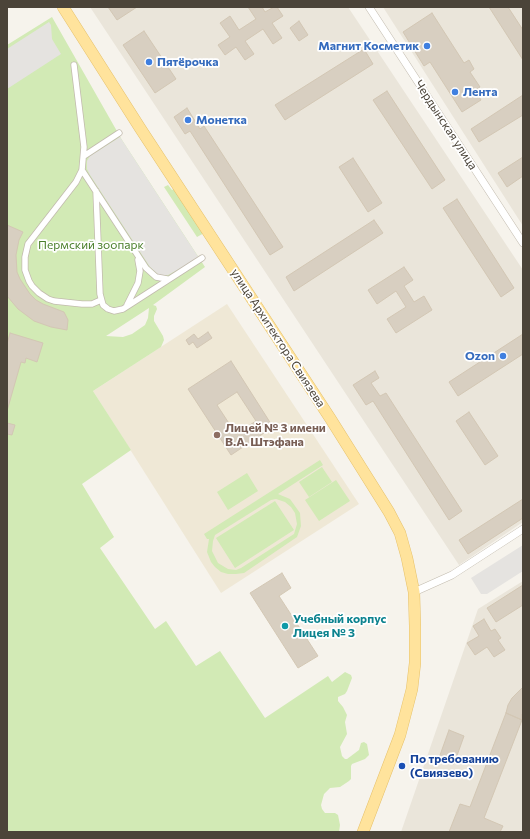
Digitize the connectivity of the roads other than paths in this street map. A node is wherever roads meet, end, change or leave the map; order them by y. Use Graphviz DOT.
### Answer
graph roads {
  1 [pos="63,7"];
  2 [pos="369,7"];
  3 [pos="74,65"];
  4 [pos="119,133"];
  5 [pos="84,156"];
  6 [pos="82,170"];
  7 [pos="96,190"];
  8 [pos="523,242"];
  9 [pos="137,254"];
  10 [pos="202,258"];
  11 [pos="167,279"];
  12 [pos="102,300"];
  13 [pos="126,307"];
  14 [pos="523,529"];
  15 [pos="414,592"];
  16 [pos="363,832"];
  1 -- 15 [label="main road, улица Архитектора Свиязева"];
  2 -- 8 [label="street, Чердынская улица"];
  3 -- 5 [label="street"];
  4 -- 5 [label="street"];
  5 -- 6 [label="street"];
  6 -- 7 [label="street"];
  6 -- 12 [label="street"];
  7 -- 9 [label="street"];
  7 -- 12 [label="street"];
  9 -- 11 [label="street"];
  9 -- 13 [label="street"];
  10 -- 11 [label="street"];
  11 -- 13 [label="street"];
  12 -- 13 [label="street"];
  14 -- 15 [label="street"];
  15 -- 16 [label="main road, улица Архитектора Свиязева"];
}
